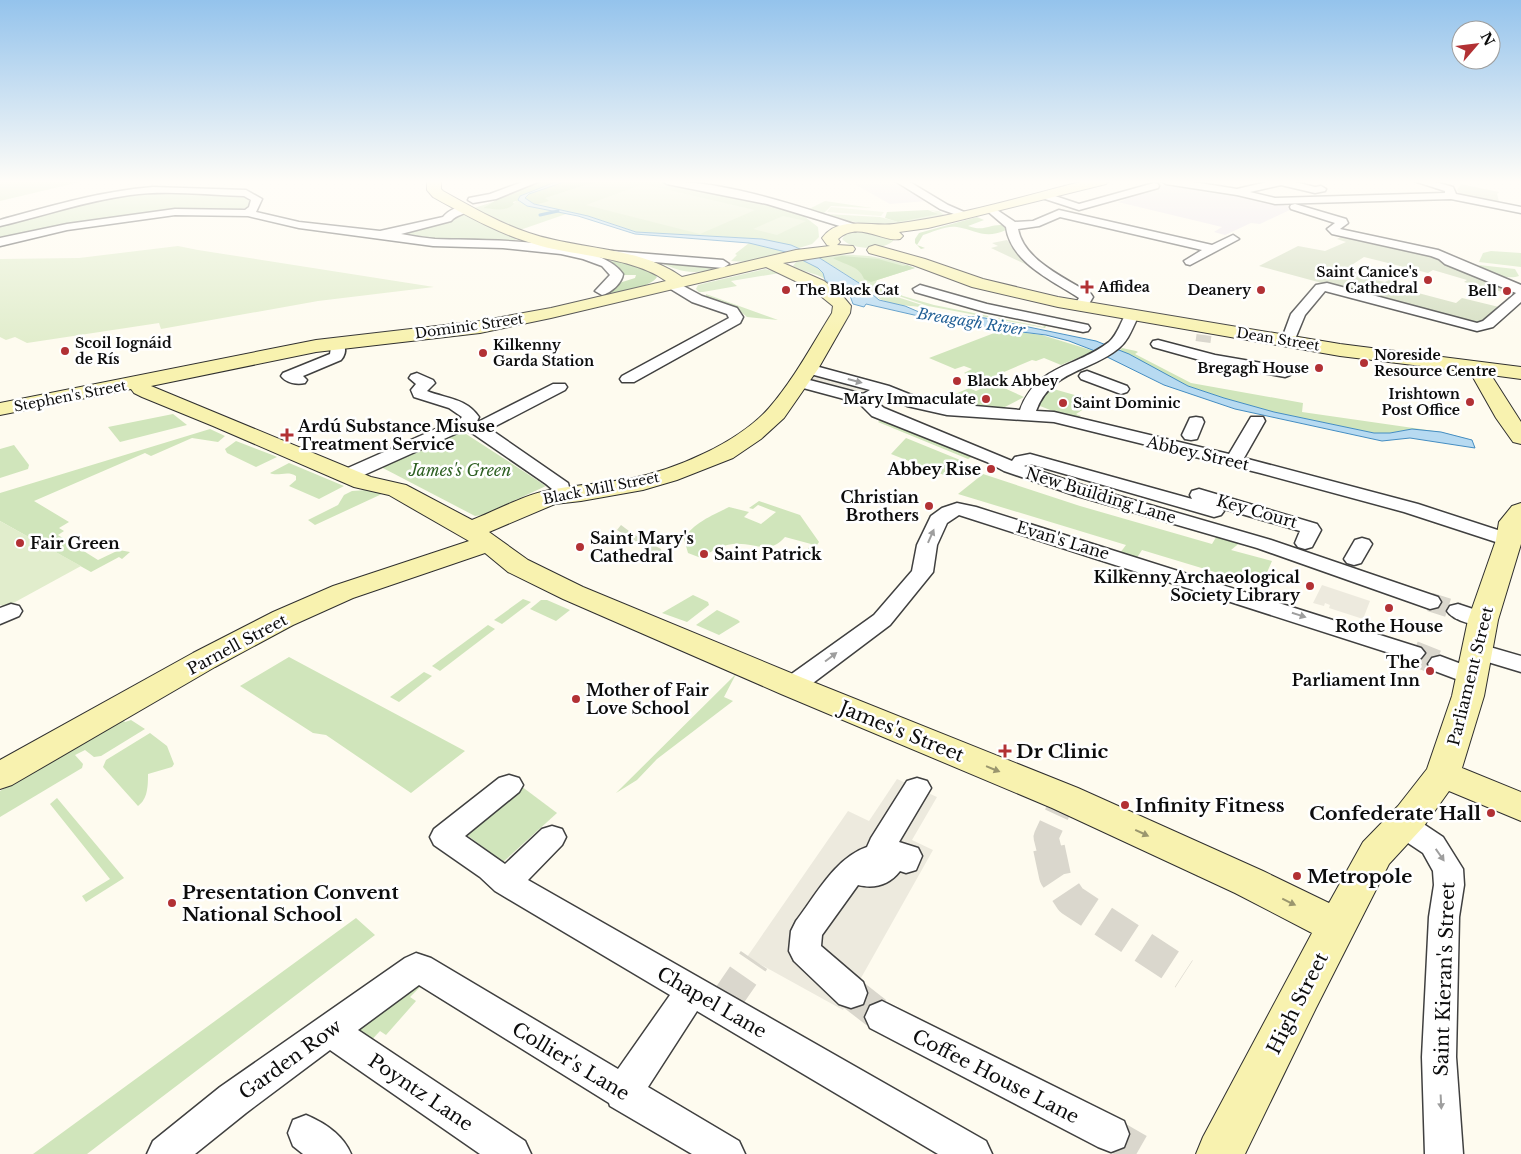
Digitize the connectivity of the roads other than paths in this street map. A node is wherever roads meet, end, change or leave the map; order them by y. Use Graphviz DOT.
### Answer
graph roads {
  1 [pos="32,235"];
  2 [pos="380,235"];
  3 [pos="519,235"];
  4 [pos="829,235"];
  5 [pos="835,235"];
  6 [pos="888,235"];
  7 [pos="908,235"];
  8 [pos="1011,235"];
  9 [pos="1150,235"];
  10 [pos="1349,235"];
  11 [pos="832,238"];
  12 [pos="1233,239"];
  13 [pos="897,241"];
  14 [pos="0,242"];
  15 [pos="848,249"];
  16 [pos="875,250"];
  17 [pos="1213,250"];
  18 [pos="815,251"];
  19 [pos="612,256"];
  20 [pos="1190,261"];
  21 [pos="769,262"];
  22 [pos="919,262"];
  23 [pos="722,264"];
  24 [pos="633,277"];
  25 [pos="616,279"];
  26 [pos="966,280"];
  27 [pos="677,284"];
  28 [pos="1521,290"];
  29 [pos="602,291"];
  30 [pos="1521,295"];
  31 [pos="1058,302"];
  32 [pos="1515,305"];
  33 [pos="1081,306"];
  34 [pos="1132,315"];
  35 [pos="1046,321"];
  36 [pos="1083,328"];
  37 [pos="1202,339"];
  38 [pos="1288,341"];
  39 [pos="335,343"];
  40 [pos="1158,344"];
  41 [pos="1477,368"];
  42 [pos="1076,372"];
  43 [pos="1285,372"];
  44 [pos="1521,373"];
  45 [pos="803,376"];
  46 [pos="417,378"];
  47 [pos="628,378"];
  48 [pos="300,380"];
  49 [pos="140,382"];
  50 [pos="559,386"];
  51 [pos="883,389"];
  52 [pos="1121,390"];
  53 [pos="865,400"];
  54 [pos="0,409"];
  55 [pos="1026,416"];
  56 [pos="1257,421"];
  57 [pos="471,427"];
  58 [pos="1521,438"];
  59 [pos="1232,462"];
  60 [pos="1010,467"];
  61 [pos="348,475"];
  62 [pos="1187,491"];
  63 [pos="562,495"];
  64 [pos="1214,511"];
  65 [pos="1521,511"];
  66 [pos="479,536"];
  67 [pos="1509,540"];
  68 [pos="1301,551"];
  69 [pos="1430,602"];
  70 [pos="1413,653"];
  71 [pos="1440,664"];
  72 [pos="1474,664"];
  73 [pos="1520,664"];
  74 [pos="792,686"];
  75 [pos="1443,774"];
  76 [pos="0,776"];
  77 [pos="509,786"];
  78 [pos="917,788"];
  79 [pos="1521,807"];
  80 [pos="1403,825"];
  81 [pos="552,837"];
  82 [pos="1376,853"];
  83 [pos="867,858"];
  84 [pos="906,861"];
  85 [pos="506,882"];
  86 [pos="1338,926"];
  87 [pos="416,968"];
  88 [pos="692,991"];
  89 [pos="851,993"];
  90 [pos="882,1017"];
  91 [pos="329,1030"];
  92 [pos="623,1093"];
  93 [pos="1111,1134"];
  94 [pos="166,1154"];
  95 [pos="512,1154"];
  96 [pos="726,1154"];
  97 [pos="973,1154"];
  98 [pos="1220,1154"];
  99 [pos="1444,1154"];
  1 -- 14 [label="street"];
  2 -- 25 [label="street"];
  3 -- 19 [label="street"];
  4 -- 11 [label="street"];
  5 -- 11 [label="street, Dominic Street"];
  6 -- 13 [label="street, Dean Street"];
  7 -- 13 [label="street"];
  8 -- 33 [label="street"];
  9 -- 17 [label="street"];
  10 -- 28 [label="street"];
  11 -- 15 [label="street"];
  11 -- 18 [label="street, Dominic Street"];
  12 -- 17 [label="street"];
  13 -- 16 [label="street"];
  13 -- 22 [label="street, Dean Street"];
  15 -- 16 [label="street"];
  15 -- 18 [label="street, Dominic Street"];
  16 -- 22 [label="street, Dean Street"];
  17 -- 20 [label="street"];
  18 -- 21 [label="street, Dominic Street"];
  19 -- 23 [label="street"];
  19 -- 27 [label="street"];
  21 -- 27 [label="street, Dominic Street"];
  21 -- 45 [label="street, Black Mill Street"];
  22 -- 26 [label="street, Dean Street"];
  24 -- 25 [label="street"];
  25 -- 29 [label="street"];
  26 -- 31 [label="street, Dean Street"];
  26 -- 35 [label="street"];
  27 -- 39 [label="street, Dominic Street"];
  27 -- 47 [label="street"];
  30 -- 32 [label="street"];
  31 -- 33 [label="street, Dean Street"];
  31 -- 35 [label="street"];
  32 -- 38 [label="street"];
  33 -- 34 [label="street, Dean Street"];
  34 -- 37 [label="street, Dean Street"];
  34 -- 42 [label="street"];
  35 -- 36 [label="street"];
  37 -- 38 [label="street, Dean Street"];
  37 -- 40 [label="street"];
  37 -- 43 [label="street"];
  38 -- 41 [label="street, Dean Street"];
  39 -- 48 [label="street"];
  39 -- 49 [label="street, Dominic Street"];
  41 -- 44 [label="street, Dean Street"];
  41 -- 58 [label="street"];
  42 -- 52 [label="street"];
  42 -- 55 [label="street"];
  45 -- 51 [label="street, Abbey Street, one-way"];
  45 -- 53 [label="street"];
  45 -- 63 [label="street, Black Mill Street"];
  46 -- 57 [label="street"];
  49 -- 54 [label="street, Stephen's Street"];
  49 -- 61 [label="street, James's Street"];
  50 -- 57 [label="street"];
  51 -- 53 [label="street"];
  51 -- 55 [label="street, Abbey Street"];
  53 -- 60 [label="street, New Building Lane"];
  55 -- 59 [label="street, Abbey Street"];
  56 -- 59 [label="street"];
  57 -- 61 [label="street"];
  57 -- 63 [label="street"];
  59 -- 67 [label="street, Abbey Street"];
  60 -- 64 [label="street"];
  60 -- 68 [label="street, New Building Lane"];
  61 -- 66 [label="street, James's Street"];
  62 -- 68 [label="street, Key Court"];
  63 -- 66 [label="street, Black Mill Street"];
  65 -- 67 [label="street, Parliament Street"];
  66 -- 74 [label="street, James's Street"];
  66 -- 76 [label="street, Parnell Street"];
  67 -- 72 [label="street, Parliament Street"];
  68 -- 69 [label="street, New Building Lane"];
  74 -- 70 [label="street, Evan's Lane, one-way"];
  71 -- 72 [label="street"];
  72 -- 73 [label="street"];
  72 -- 75 [label="street, Parliament Street"];
  74 -- 86 [label="street, James's Street, one-way"];
  75 -- 79 [label="street"];
  75 -- 80 [label="street, Parliament Street"];
  77 -- 85 [label="street, Chapel Lane"];
  78 -- 83 [label="street"];
  80 -- 82 [label="street, Parliament Street"];
  80 -- 99 [label="street, Saint Kieran's Street, one-way"];
  81 -- 85 [label="street"];
  82 -- 86 [label="street, High Street"];
  83 -- 84 [label="street"];
  83 -- 89 [label="street"];
  85 -- 88 [label="street, Chapel Lane"];
  86 -- 98 [label="street, High Street"];
  87 -- 91 [label="street, Garden Row"];
  87 -- 92 [label="street, Collier's Lane"];
  88 -- 92 [label="street"];
  88 -- 97 [label="street, Chapel Lane"];
  90 -- 93 [label="street, Coffee House Lane"];
  91 -- 94 [label="street, Garden Row"];
  91 -- 95 [label="street, Poyntz Lane"];
  92 -- 96 [label="street, Collier's Lane"];
}
